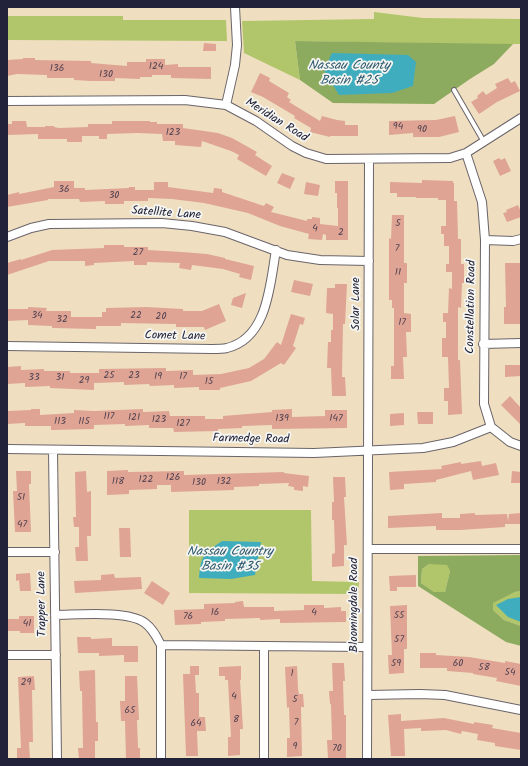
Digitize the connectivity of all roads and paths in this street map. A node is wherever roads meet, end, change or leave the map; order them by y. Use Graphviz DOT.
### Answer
graph roads {
  1 [pos="235,7"];
  2 [pos="454,90"];
  3 [pos="7,101"];
  4 [pos="226,105"];
  5 [pos="521,118"];
  6 [pos="484,142"];
  7 [pos="466,153"];
  8 [pos="369,159"];
  9 [pos="7,237"];
  10 [pos="521,239"];
  11 [pos="485,240"];
  12 [pos="276,250"];
  13 [pos="369,261"];
  14 [pos="521,343"];
  15 [pos="483,344"];
  16 [pos="7,346"];
  17 [pos="491,427"];
  18 [pos="521,446"];
  19 [pos="7,449"];
  20 [pos="54,450"];
  21 [pos="368,450"];
  22 [pos="368,549"];
  23 [pos="521,549"];
  24 [pos="7,552"];
  25 [pos="55,552"];
  26 [pos="55,615"];
  27 [pos="161,645"];
  28 [pos="264,646"];
  29 [pos="367,646"];
  30 [pos="7,655"];
  31 [pos="56,655"];
  32 [pos="368,694"];
  33 [pos="521,710"];
  34 [pos="57,759"];
  35 [pos="161,759"];
  36 [pos="264,759"];
  37 [pos="367,759"];
  1 -- 4 [label="street"];
  2 -- 6 [label="lane"];
  3 -- 4 [label="street, Meridian Road"];
  4 -- 8 [label="street, Meridian Road"];
  5 -- 6 [label="street, Meridian Road"];
  6 -- 7 [label="street, Meridian Road"];
  7 -- 8 [label="street, Meridian Road"];
  7 -- 11 [label="street, Constellation Road"];
  8 -- 13 [label="street, Solar Lane"];
  9 -- 12 [label="street, Satellite Lane"];
  10 -- 11 [label="street"];
  11 -- 15 [label="street, Constellation Road"];
  12 -- 13 [label="street, Satellite Lane"];
  12 -- 16 [label="street, Comet Lane"];
  13 -- 21 [label="street, Solar Lane"];
  14 -- 15 [label="street"];
  15 -- 17 [label="street, Constellation Road"];
  17 -- 18 [label="street"];
  17 -- 21 [label="street, Farmedge Road"];
  19 -- 20 [label="street, Farmedge Road"];
  20 -- 21 [label="street, Farmedge Road"];
  20 -- 25 [label="street, Trapper Lane"];
  21 -- 22 [label="street, Bloomingdale Road"];
  22 -- 23 [label="street"];
  22 -- 29 [label="street, Bloomingdale Road"];
  24 -- 25 [label="street"];
  25 -- 26 [label="street, Trapper Lane"];
  26 -- 27 [label="street"];
  26 -- 31 [label="street, Trapper Lane"];
  27 -- 28 [label="street"];
  27 -- 35 [label="street"];
  28 -- 29 [label="street"];
  28 -- 36 [label="street"];
  29 -- 32 [label="street, Bloomingdale Road"];
  30 -- 31 [label="street"];
  31 -- 34 [label="street, Trapper Lane"];
  32 -- 33 [label="street"];
  32 -- 37 [label="street, Bloomingdale Road"];
}
